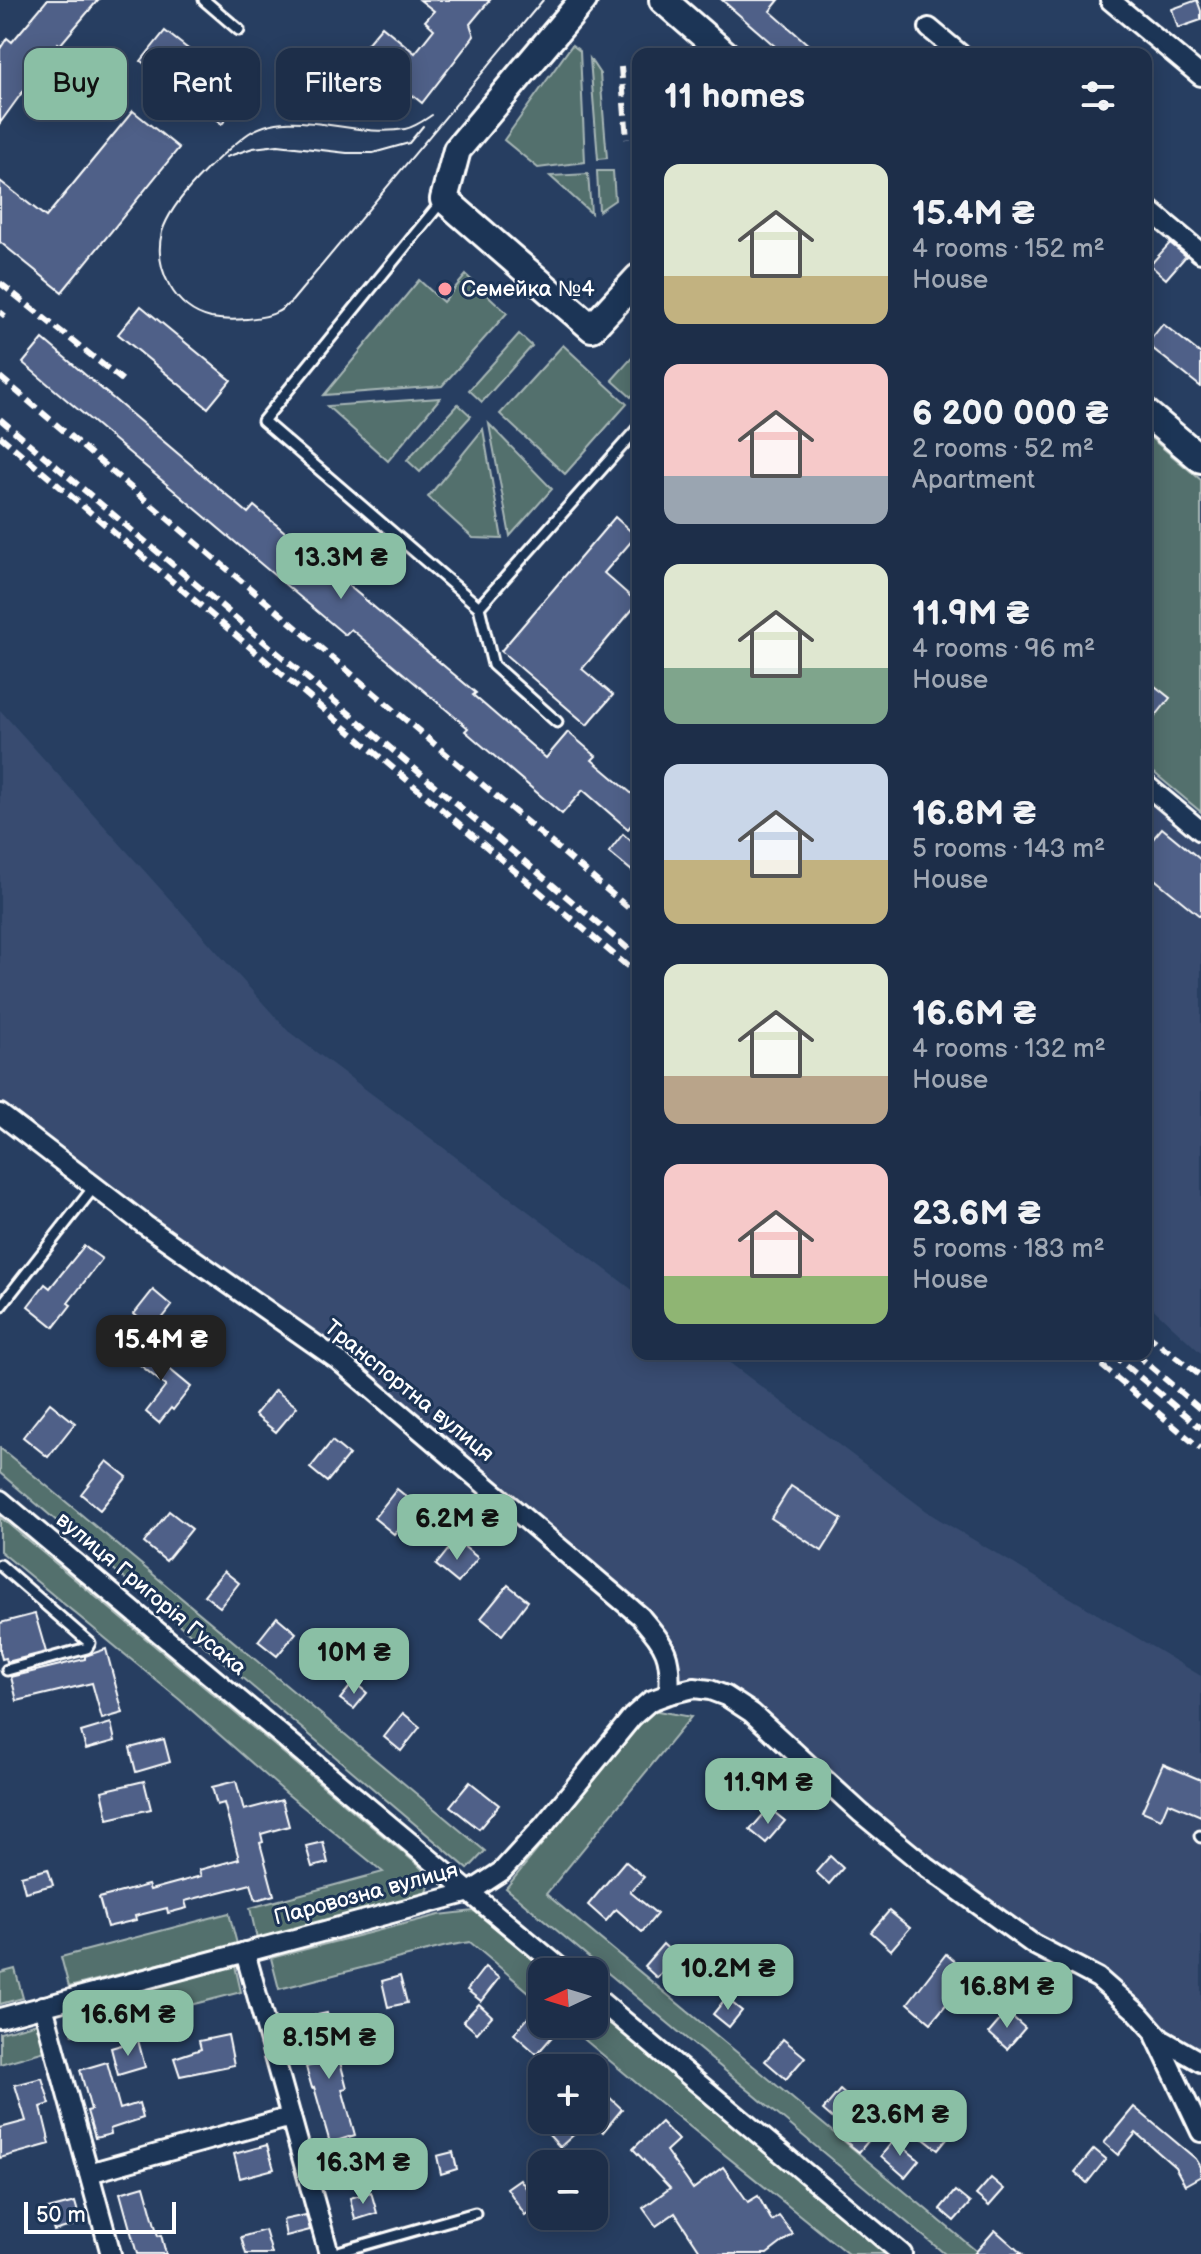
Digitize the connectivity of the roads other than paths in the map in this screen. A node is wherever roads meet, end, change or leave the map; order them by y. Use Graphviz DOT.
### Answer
graph roads {
  1 [pos="204,0"];
  2 [pos="583,0"];
  3 [pos="663,0"];
  4 [pos="1110,0"];
  5 [pos="929,28"];
  6 [pos="239,30"];
  7 [pos="718,48"];
  8 [pos="953,48"];
  9 [pos="1201,76"];
  10 [pos="444,199"];
  11 [pos="1152,212"];
  12 [pos="1201,253"];
  13 [pos="632,285"];
  14 [pos="1152,418"];
  15 [pos="632,435"];
  16 [pos="1201,459"];
  17 [pos="479,607"];
  18 [pos="557,722"];
  19 [pos="1152,790"];
  20 [pos="1201,831"];
  21 [pos="0,1114"];
  22 [pos="94,1187"];
  23 [pos="0,1307"];
  24 [pos="0,1500"];
  25 [pos="0,1565"];
  26 [pos="7,1670"];
  27 [pos="669,1694"];
  28 [pos="470,1892"];
  29 [pos="245,1952"];
  30 [pos="548,1958"];
  31 [pos="43,2006"];
  32 [pos="608,2008"];
  33 [pos="0,2018"];
  34 [pos="1151,2027"];
  35 [pos="1201,2062"];
  36 [pos="291,2117"];
  37 [pos="1201,2132"];
  38 [pos="89,2173"];
  39 [pos="475,2213"];
  40 [pos="111,2254"];
  41 [pos="330,2254"];
  42 [pos="902,2254"];
  1 -- 6 [label="lane"];
  2 -- 10 [label="street"];
  3 -- 7 [label="street"];
  4 -- 9 [label="street"];
  5 -- 8 [label="street"];
  10 -- 13 [label="street"];
  10 -- 17 [label="lane"];
  11 -- 12 [label="street"];
  14 -- 16 [label="street"];
  15 -- 17 [label="lane"];
  17 -- 18 [label="lane"];
  19 -- 20 [label="street"];
  21 -- 22 [label="street, Транспортна вулиця"];
  22 -- 23 [label="lane"];
  22 -- 27 [label="street, Транспортна вулиця"];
  24 -- 28 [label="street, вулиця Григорія Гусака"];
  25 -- 26 [label="lane"];
  27 -- 28 [label="street, Паровозна вулиця"];
  27 -- 34 [label="street"];
  28 -- 29 [label="street, Паровозна вулиця"];
  28 -- 30 [label="street, вулиця Григорія Гусака"];
  29 -- 31 [label="street, Паровозна вулиця"];
  29 -- 36 [label="street"];
  31 -- 33 [label="street, Паровозна вулиця"];
  31 -- 38 [label="street"];
  32 -- 42 [label="street"];
  34 -- 35 [label="street"];
  34 -- 37 [label="street"];
  36 -- 38 [label="street"];
  36 -- 41 [label="street"];
  38 -- 40 [label="street"];
  39 -- 41 [label="lane"];
}
